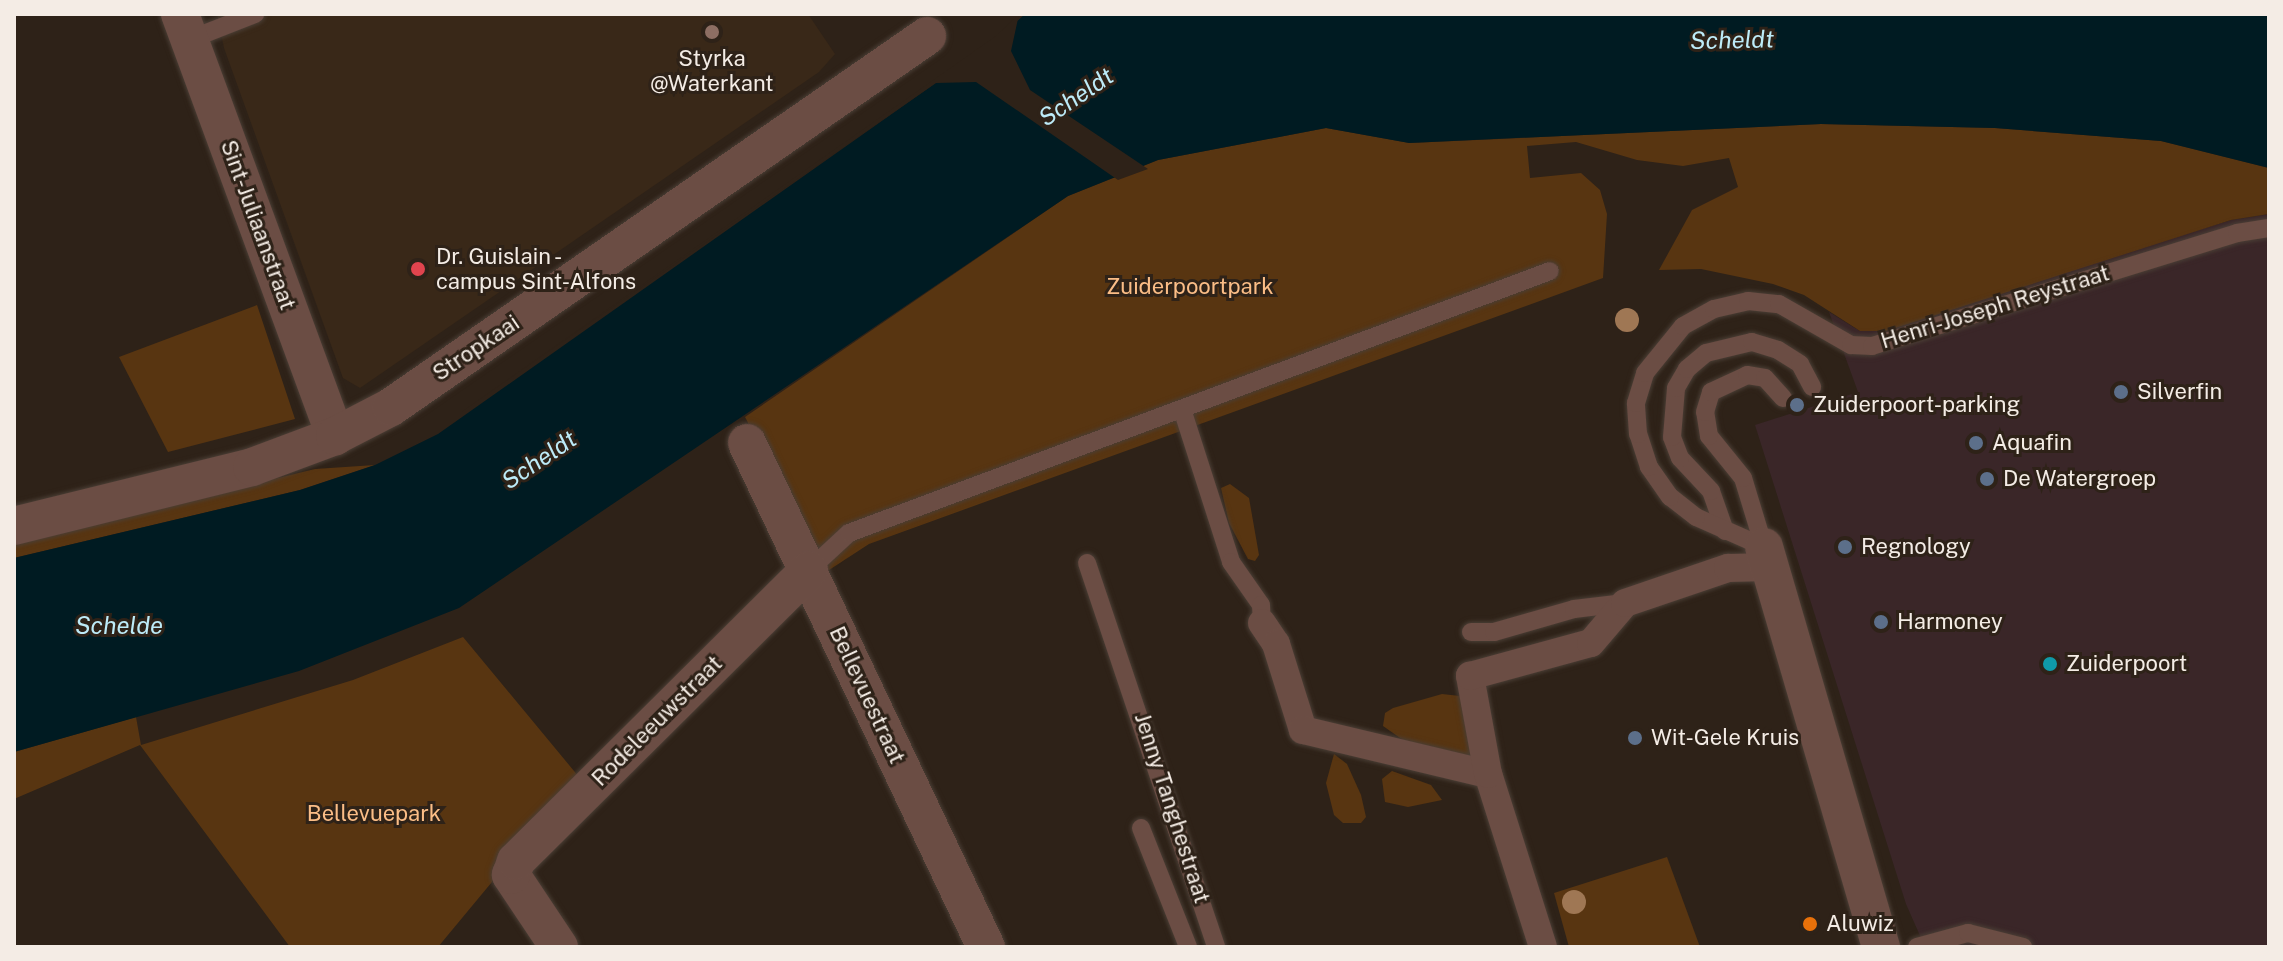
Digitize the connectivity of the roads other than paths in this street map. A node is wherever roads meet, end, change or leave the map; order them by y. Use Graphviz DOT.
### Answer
graph roads {
  1 [pos="255,14"];
  2 [pos="186,27"];
  3 [pos="927,36"];
  4 [pos="2269,228"];
  5 [pos="1550,271"];
  6 [pos="1812,387"];
  7 [pos="1783,398"];
  8 [pos="1182,409"];
  9 [pos="335,436"];
  10 [pos="747,443"];
  11 [pos="14,526"];
  12 [pos="1725,531"];
  13 [pos="1767,557"];
  14 [pos="1087,563"];
  15 [pos="809,570"];
  16 [pos="1625,603"];
  17 [pos="1262,623"];
  18 [pos="1471,632"];
  19 [pos="1488,774"];
  20 [pos="1141,828"];
  21 [pos="1533,939"];
  22 [pos="559,947"];
  23 [pos="986,947"];
  24 [pos="1188,947"];
  25 [pos="1216,947"];
  26 [pos="1881,947"];
  27 [pos="1917,947"];
  28 [pos="2023,947"];
  1 -- 2 [label="lane"];
  2 -- 9 [label="street, Sint-Juliaanstraat"];
  3 -- 9 [label="street, Stropkaai"];
  4 -- 12 [label="lane, Henri-Joseph Reystraat"];
  5 -- 8 [label="lane"];
  6 -- 12 [label="lane"];
  7 -- 13 [label="lane"];
  8 -- 15 [label="lane"];
  8 -- 17 [label="lane"];
  9 -- 11 [label="street, Stropkaai"];
  10 -- 15 [label="street, Bellevuestraat"];
  12 -- 13 [label="lane, Henri-Joseph Reystraat"];
  13 -- 16 [label="street"];
  13 -- 26 [label="street"];
  14 -- 25 [label="lane, Jenny Tanghestraat"];
  15 -- 22 [label="street, Rodeleeuwstraat"];
  15 -- 23 [label="street, Bellevuestraat"];
  16 -- 18 [label="lane"];
  16 -- 19 [label="street"];
  17 -- 19 [label="street"];
  19 -- 21 [label="street"];
  20 -- 24 [label="lane"];
  27 -- 28 [label="lane"];
}
